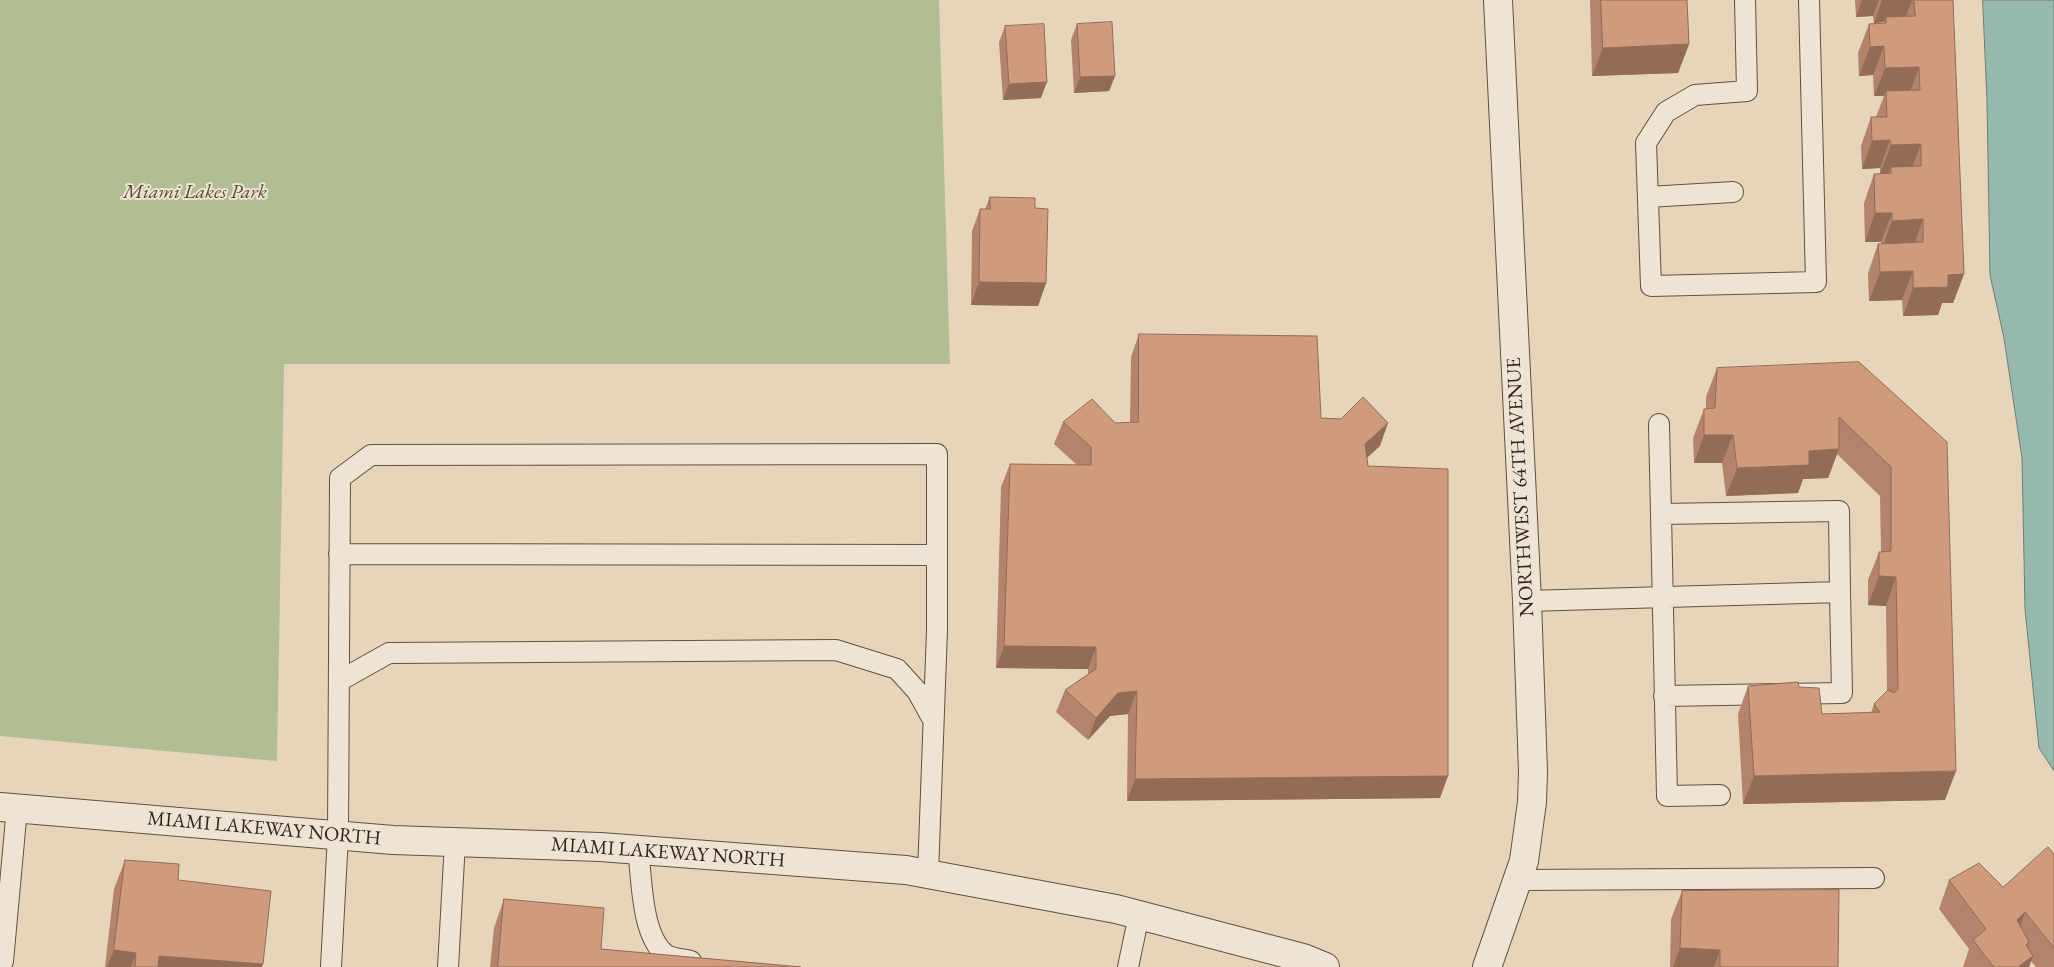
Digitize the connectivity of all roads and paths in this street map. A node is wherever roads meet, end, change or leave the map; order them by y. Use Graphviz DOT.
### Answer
graph roads {
  1 [pos="1498,0"];
  2 [pos="1745,0"];
  3 [pos="1808,0"];
  4 [pos="1733,192"];
  5 [pos="1648,197"];
  6 [pos="1659,424"];
  7 [pos="1661,514"];
  8 [pos="340,554"];
  9 [pos="937,555"];
  10 [pos="1840,592"];
  11 [pos="1662,595"];
  12 [pos="1527,601"];
  13 [pos="339,681"];
  14 [pos="1664,696"];
  15 [pos="933,720"];
  16 [pos="1720,795"];
  17 [pos="8,807"];
  18 [pos="338,835"];
  19 [pos="455,842"];
  20 [pos="638,850"];
  21 [pos="928,874"];
  22 [pos="1874,878"];
  23 [pos="1519,880"];
  24 [pos="1139,914"];
  25 [pos="2,961"];
  26 [pos="712,963"];
  27 [pos="331,967"];
  28 [pos="448,967"];
  29 [pos="1128,967"];
  30 [pos="1325,967"];
  31 [pos="1487,967"];
  1 -- 12 [label="street, NORTHWEST 64TH AVENUE"];
  2 -- 5 [label="lane"];
  3 -- 5 [label="lane"];
  4 -- 5 [label="lane"];
  6 -- 7 [label="lane"];
  7 -- 10 [label="lane"];
  7 -- 11 [label="lane"];
  8 -- 9 [label="lane"];
  8 -- 9 [label="lane"];
  8 -- 13 [label="lane"];
  9 -- 15 [label="lane"];
  10 -- 11 [label="lane"];
  10 -- 14 [label="lane"];
  11 -- 12 [label="lane"];
  11 -- 14 [label="lane"];
  12 -- 23 [label="street, NORTHWEST 64TH AVENUE"];
  13 -- 15 [label="lane"];
  13 -- 18 [label="lane"];
  14 -- 16 [label="lane"];
  15 -- 21 [label="lane"];
  17 -- 18 [label="street, MIAMI LAKEWAY NORTH"];
  17 -- 25 [label="lane"];
  18 -- 19 [label="street, MIAMI LAKEWAY NORTH"];
  18 -- 27 [label="lane"];
  19 -- 20 [label="street, MIAMI LAKEWAY NORTH"];
  19 -- 28 [label="lane"];
  20 -- 21 [label="street, MIAMI LAKEWAY NORTH"];
  20 -- 26 [label="lane"];
  21 -- 24 [label="street, MIAMI LAKEWAY NORTH"];
  22 -- 23 [label="lane"];
  23 -- 31 [label="street, NORTHWEST 64TH AVENUE"];
  24 -- 29 [label="lane"];
  24 -- 30 [label="street, MIAMI LAKEWAY NORTH"];
}
